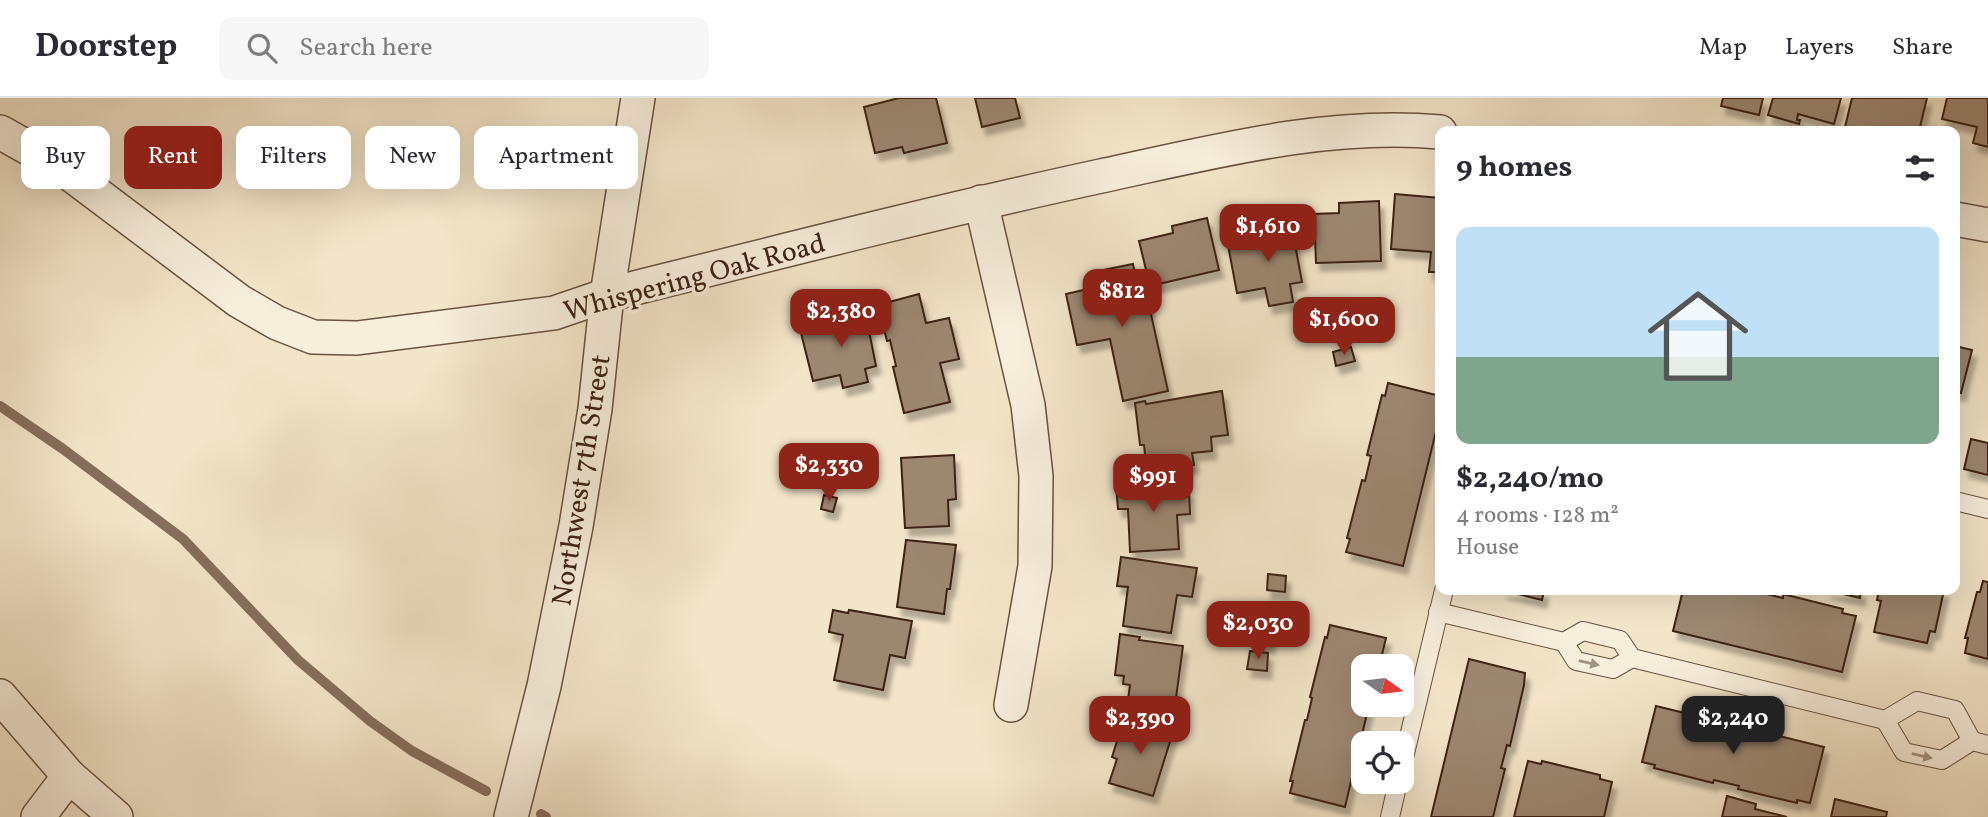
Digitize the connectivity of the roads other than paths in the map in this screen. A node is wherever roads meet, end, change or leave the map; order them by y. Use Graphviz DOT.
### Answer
graph roads {
  1 [pos="638,98"];
  2 [pos="0,132"];
  3 [pos="1435,132"];
  4 [pos="981,202"];
  5 [pos="1960,220"];
  6 [pos="1988,225"];
  7 [pos="607,295"];
  8 [pos="1960,502"];
  9 [pos="1988,509"];
  10 [pos="1443,595"];
  11 [pos="1438,612"];
  12 [pos="1564,642"];
  13 [pos="1632,658"];
  14 [pos="0,696"];
  15 [pos="1010,705"];
  16 [pos="1885,720"];
  17 [pos="1410,731"];
  18 [pos="1980,743"];
  19 [pos="69,776"];
  20 [pos="1395,794"];
  21 [pos="514,803"];
  22 [pos="38,817"];
  23 [pos="116,817"];
  24 [pos="1390,817"];
  1 -- 7 [label="street, Northwest 7th Street"];
  2 -- 7 [label="street, Whispering Oak Road"];
  3 -- 4 [label="street, Whispering Oak Road"];
  4 -- 7 [label="street, Whispering Oak Road"];
  4 -- 15 [label="street"];
  5 -- 6 [label="street"];
  7 -- 21 [label="street, Northwest 7th Street"];
  8 -- 9 [label="lane"];
  10 -- 11 [label="lane"];
  11 -- 12 [label="lane"];
  11 -- 17 [label="lane"];
  12 -- 13 [label="lane"];
  12 -- 13 [label="lane, one-way"];
  13 -- 16 [label="lane"];
  14 -- 19 [label="street"];
  16 -- 18 [label="lane"];
  16 -- 18 [label="lane, one-way"];
  19 -- 22 [label="street"];
  19 -- 23 [label="street"];
  20 -- 24 [label="lane"];
}
